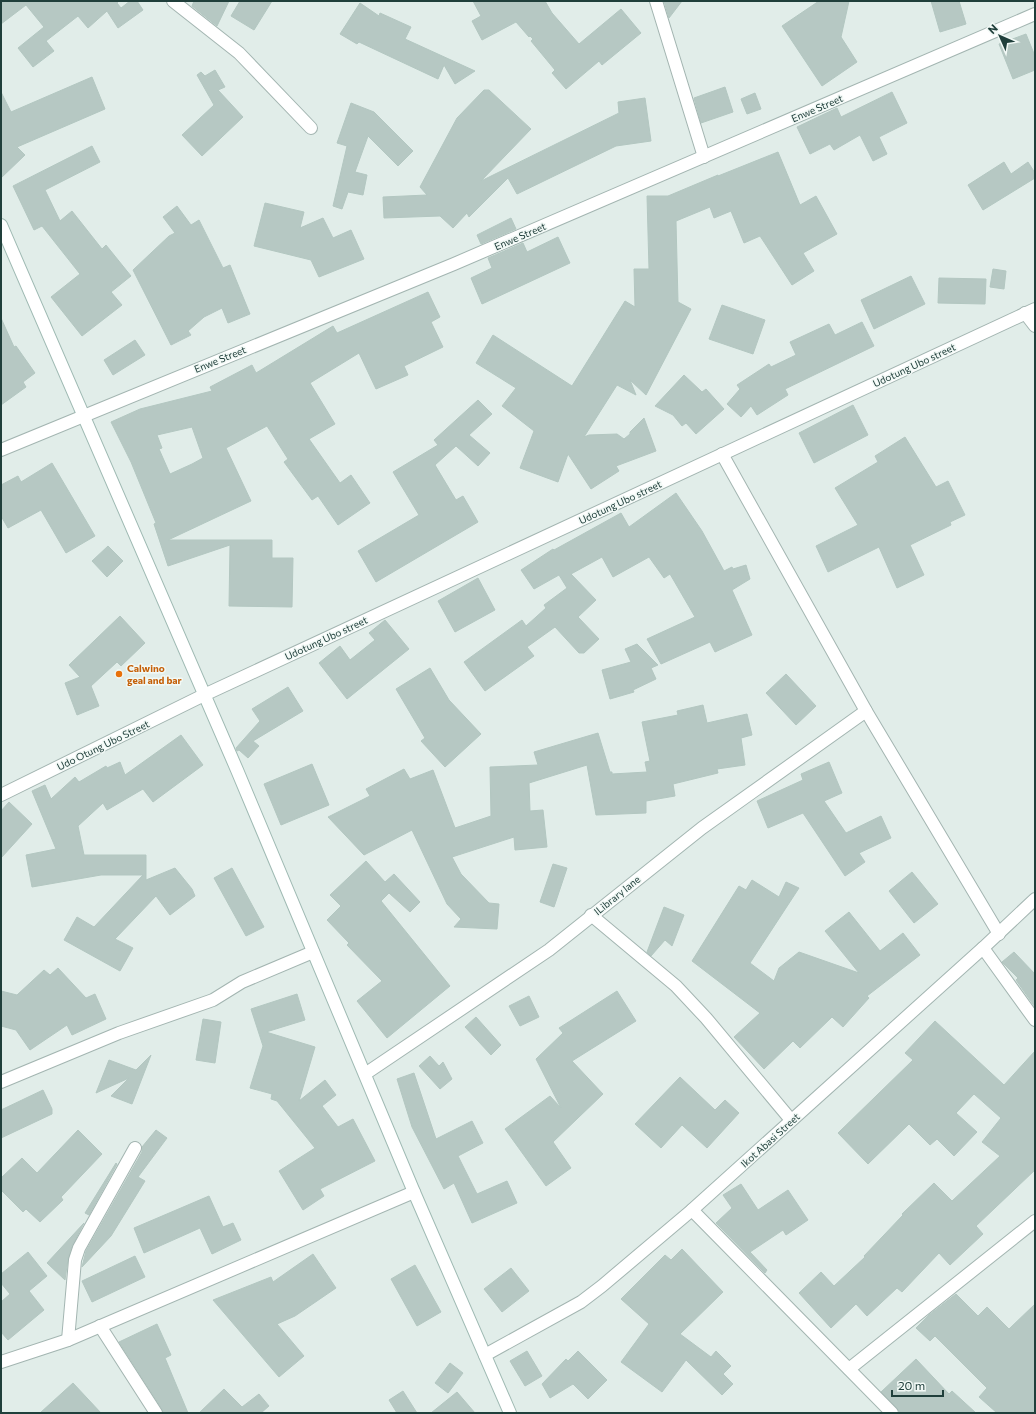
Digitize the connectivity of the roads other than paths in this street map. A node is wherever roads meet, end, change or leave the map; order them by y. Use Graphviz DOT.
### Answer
graph roads {
  1 [pos="173,1"];
  2 [pos="656,1"];
  3 [pos="1035,14"];
  4 [pos="311,128"];
  5 [pos="704,157"];
  6 [pos="1,225"];
  7 [pos="1030,311"];
  8 [pos="1035,326"];
  9 [pos="83,415"];
  10 [pos="1,450"];
  11 [pos="722,454"];
  12 [pos="204,695"];
  13 [pos="866,711"];
  14 [pos="1,795"];
  15 [pos="1035,899"];
  16 [pos="591,915"];
  17 [pos="998,934"];
  18 [pos="984,948"];
  19 [pos="314,952"];
  20 [pos="1035,1020"];
  21 [pos="365,1074"];
  22 [pos="1,1082"];
  23 [pos="791,1120"];
  24 [pos="135,1148"];
  25 [pos="414,1192"];
  26 [pos="692,1210"];
  27 [pos="1035,1221"];
  28 [pos="100,1326"];
  29 [pos="68,1340"];
  30 [pos="485,1355"];
  31 [pos="1,1362"];
  32 [pos="849,1369"];
  33 [pos="887,1411"];
  34 [pos="156,1413"];
  35 [pos="510,1413"];
  1 -- 4 [label="street"];
  2 -- 5 [label="street"];
  3 -- 5 [label="street, Enwe Street"];
  5 -- 9 [label="street, Enwe Street"];
  6 -- 9 [label="street"];
  7 -- 8 [label="street"];
  7 -- 11 [label="street, Udotung Ubo street"];
  9 -- 10 [label="street, Enwe Street"];
  9 -- 12 [label="street"];
  11 -- 12 [label="street, Udotung Ubo street"];
  11 -- 13 [label="street"];
  12 -- 14 [label="street, Udo Otung Ubo Street"];
  12 -- 19 [label="street"];
  13 -- 16 [label="street, lLibrary lane"];
  13 -- 17 [label="street"];
  15 -- 17 [label="street, Ikot Abasi Street"];
  16 -- 21 [label="street, lLibrary lane"];
  16 -- 23 [label="street"];
  17 -- 18 [label="street, Ikot Abasi Street"];
  18 -- 20 [label="street"];
  18 -- 23 [label="street, Ikot Abasi Street"];
  19 -- 21 [label="street"];
  19 -- 22 [label="street"];
  21 -- 25 [label="street"];
  23 -- 26 [label="street, Ikot Abasi Street"];
  24 -- 29 [label="street"];
  25 -- 28 [label="street"];
  25 -- 30 [label="street"];
  26 -- 30 [label="street, Ikot Abasi Street"];
  26 -- 32 [label="street"];
  27 -- 32 [label="street"];
  28 -- 29 [label="street"];
  28 -- 34 [label="street"];
  29 -- 31 [label="street"];
  30 -- 35 [label="street"];
  32 -- 33 [label="street"];
}
